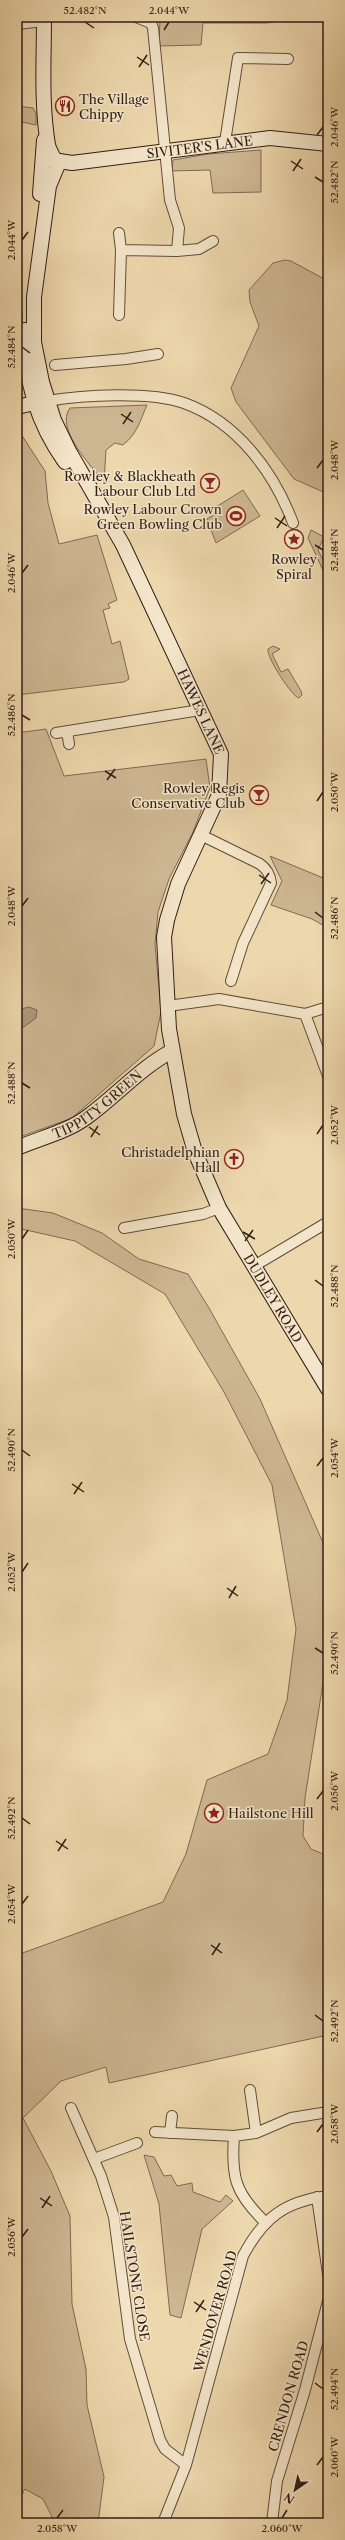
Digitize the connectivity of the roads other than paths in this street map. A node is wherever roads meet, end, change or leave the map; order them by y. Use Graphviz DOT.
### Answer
graph roads {
  1 [pos="136,17"];
  2 [pos="44,19"];
  3 [pos="17,24"];
  4 [pos="288,59"];
  5 [pos="328,141"];
  6 [pos="225,142"];
  7 [pos="166,151"];
  8 [pos="49,167"];
  9 [pos="119,234"];
  10 [pos="214,240"];
  11 [pos="121,250"];
  12 [pos="177,251"];
  13 [pos="119,315"];
  14 [pos="158,354"];
  15 [pos="55,364"];
  16 [pos="41,402"];
  17 [pos="17,407"];
  18 [pos="293,523"];
  19 [pos="200,710"];
  20 [pos="67,731"];
  21 [pos="56,733"];
  22 [pos="69,744"];
  23 [pos="200,835"];
  24 [pos="231,981"];
  25 [pos="168,1006"];
  26 [pos="328,1006"];
  27 [pos="305,1014"];
  28 [pos="172,1051"];
  29 [pos="328,1076"];
  30 [pos="17,1148"];
  31 [pos="219,1208"];
  32 [pos="328,1222"];
  33 [pos="124,1228"];
  34 [pos="254,1266"];
  35 [pos="328,1389"];
  36 [pos="250,2090"];
  37 [pos="72,2108"];
  38 [pos="328,2112"];
  39 [pos="172,2116"];
  40 [pos="155,2132"];
  41 [pos="170,2133"];
  42 [pos="256,2133"];
  43 [pos="234,2136"];
  44 [pos="136,2143"];
  45 [pos="94,2159"];
  46 [pos="328,2196"];
  47 [pos="317,2197"];
  48 [pos="265,2222"];
  49 [pos="328,2274"];
  50 [pos="328,2301"];
  51 [pos="186,2465"];
  52 [pos="163,2523"];
  53 [pos="272,2523"];
  1 -- 7 [label="street"];
  2 -- 3 [label="street"];
  2 -- 8 [label="main road"];
  4 -- 6 [label="street"];
  5 -- 6 [label="main road, SIVITER'S LANE"];
  6 -- 7 [label="main road, SIVITER'S LANE"];
  7 -- 8 [label="main road, SIVITER'S LANE"];
  7 -- 12 [label="street"];
  8 -- 16 [label="main road, HAWES LANE"];
  9 -- 11 [label="street"];
  10 -- 12 [label="street"];
  11 -- 12 [label="street"];
  11 -- 13 [label="street"];
  14 -- 15 [label="street"];
  16 -- 17 [label="main road"];
  16 -- 18 [label="street"];
  16 -- 19 [label="main road, HAWES LANE"];
  19 -- 20 [label="street"];
  19 -- 23 [label="main road, HAWES LANE"];
  20 -- 21 [label="street"];
  20 -- 22 [label="street"];
  23 -- 24 [label="street"];
  23 -- 25 [label="main road, HAWES LANE"];
  25 -- 27 [label="street"];
  25 -- 28 [label="main road, HAWES LANE"];
  26 -- 27 [label="street"];
  27 -- 29 [label="street"];
  28 -- 30 [label="main road, TIPPITY GREEN"];
  28 -- 31 [label="main road, DUDLEY ROAD"];
  31 -- 33 [label="street"];
  31 -- 34 [label="main road, DUDLEY ROAD"];
  32 -- 34 [label="street"];
  34 -- 35 [label="main road, DUDLEY ROAD"];
  36 -- 42 [label="street"];
  37 -- 45 [label="street, HAILSTONE CLOSE"];
  38 -- 42 [label="street"];
  39 -- 41 [label="street"];
  40 -- 41 [label="street"];
  41 -- 43 [label="street"];
  42 -- 43 [label="street"];
  43 -- 48 [label="street"];
  44 -- 45 [label="street"];
  45 -- 51 [label="street, HAILSTONE CLOSE"];
  46 -- 47 [label="street, WENDOVER ROAD"];
  47 -- 48 [label="street, WENDOVER ROAD"];
  47 -- 49 [label="street"];
  48 -- 51 [label="street, WENDOVER ROAD"];
  50 -- 53 [label="street, CRENDON ROAD"];
  51 -- 52 [label="street, WENDOVER ROAD"];
}
